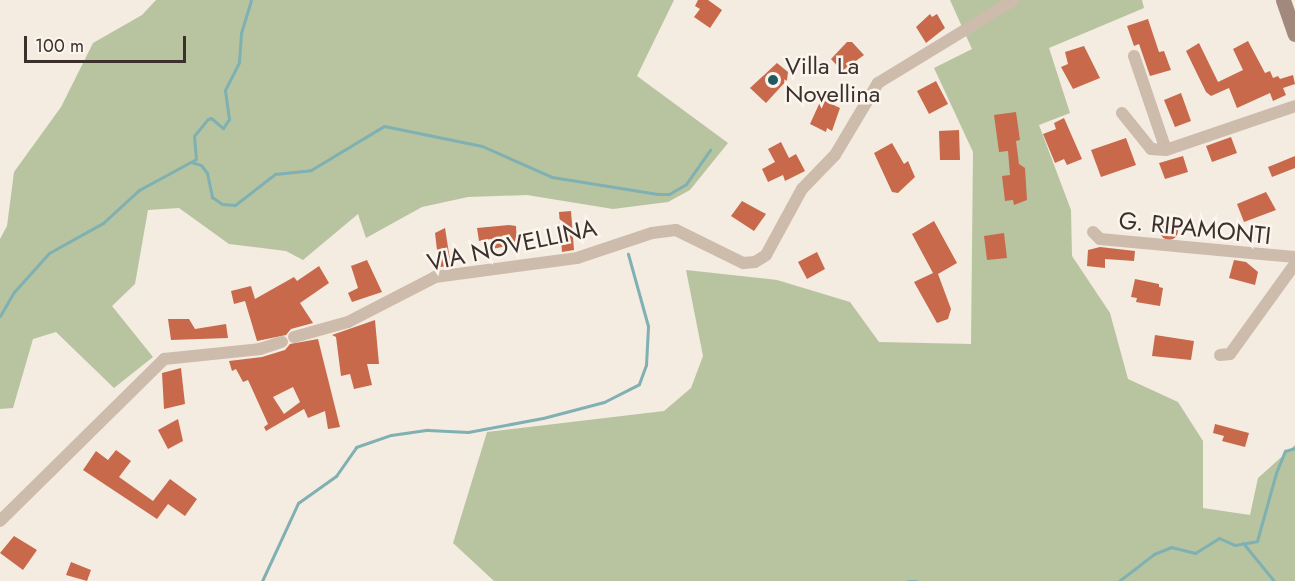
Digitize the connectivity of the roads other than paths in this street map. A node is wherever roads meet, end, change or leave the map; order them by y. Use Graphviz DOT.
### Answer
graph roads {
  1 [pos="1014,0"];
  2 [pos="1283,0"];
  3 [pos="1295,34"];
  4 [pos="1134,56"];
  5 [pos="1295,106"];
  6 [pos="1122,114"];
  7 [pos="1166,150"];
  8 [pos="1093,232"];
  9 [pos="1295,257"];
  10 [pos="1295,264"];
  11 [pos="294,336"];
  12 [pos="282,342"];
  13 [pos="1220,355"];
  14 [pos="0,521"];
  1 -- 11 [label="street, VIA NOVELLINA"];
  2 -- 3 [label="main road"];
  4 -- 7 [label="street"];
  5 -- 7 [label="street"];
  6 -- 7 [label="street"];
  8 -- 9 [label="street, G. RIPAMONTI"];
  10 -- 13 [label="street, G. RIPAMONTI"];
  12 -- 14 [label="street"];
}
